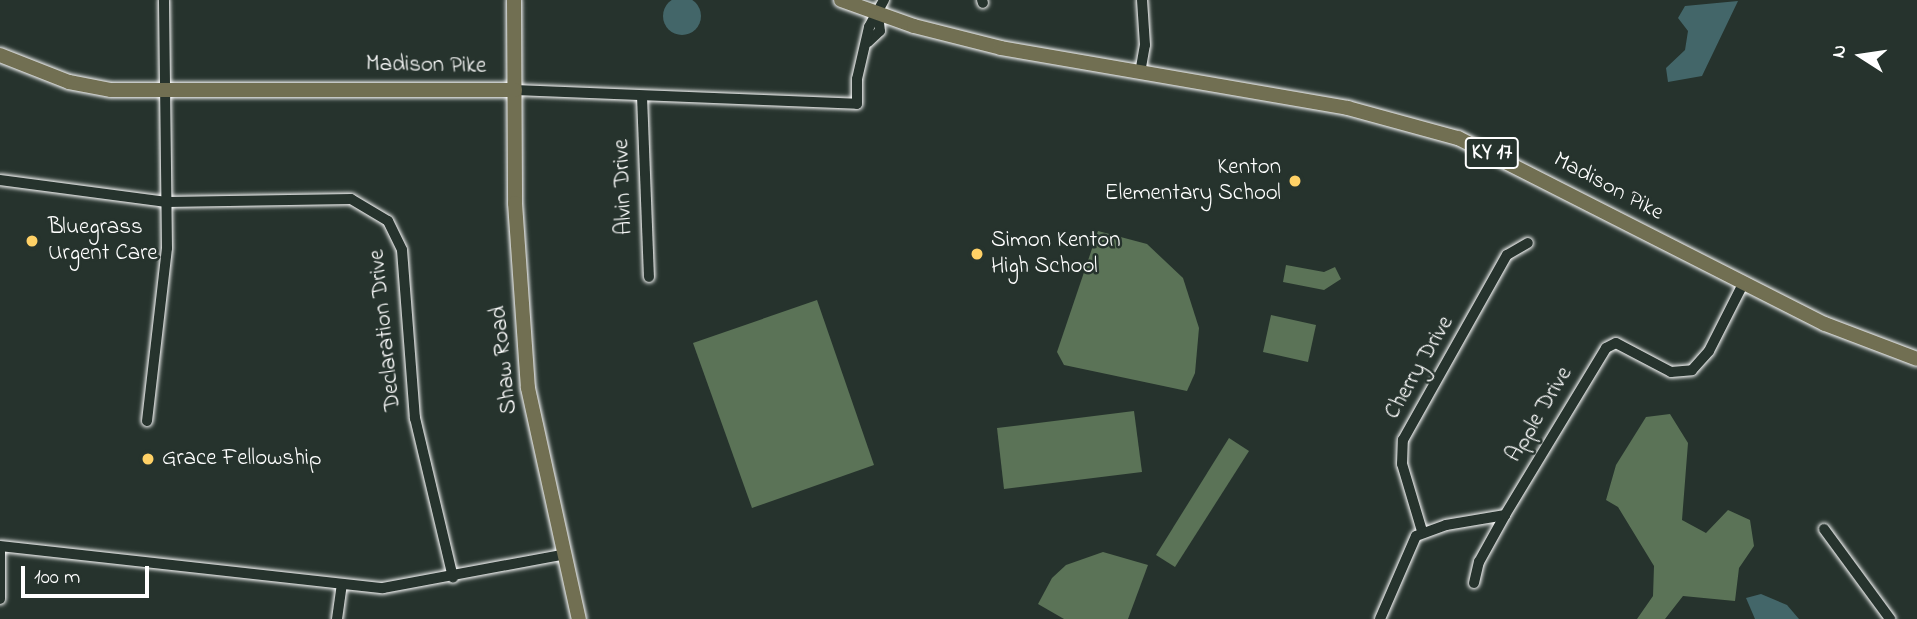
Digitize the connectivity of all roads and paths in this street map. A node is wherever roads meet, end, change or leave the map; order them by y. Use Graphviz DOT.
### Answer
graph roads {
  1 [pos="164,0"];
  2 [pos="514,0"];
  3 [pos="841,0"];
  4 [pos="1142,0"];
  5 [pos="881,7"];
  6 [pos="0,55"];
  7 [pos="1140,73"];
  8 [pos="515,90"];
  9 [pos="164,91"];
  10 [pos="642,96"];
  11 [pos="0,180"];
  12 [pos="167,201"];
  13 [pos="1528,243"];
  14 [pos="649,277"];
  15 [pos="1744,284"];
  16 [pos="1917,359"];
  17 [pos="147,421"];
  18 [pos="1505,515"];
  19 [pos="1824,529"];
  20 [pos="1422,531"];
  21 [pos="0,546"];
  22 [pos="566,554"];
  23 [pos="453,578"];
  24 [pos="1474,583"];
  25 [pos="342,584"];
  26 [pos="0,599"];
  27 [pos="337,619"];
  28 [pos="579,619"];
  29 [pos="1380,619"];
  30 [pos="1890,619"];
  1 -- 9 [label="street"];
  2 -- 8 [label="main road, Shaw Road"];
  3 -- 5 [label="main road, KY 17"];
  4 -- 7 [label="street"];
  5 -- 7 [label="main road, KY 17"];
  5 -- 10 [label="street, Madison Pike"];
  6 -- 9 [label="main road, Madison Pike"];
  7 -- 15 [label="main road, Madison Pike / KY 17"];
  8 -- 9 [label="main road, Madison Pike"];
  8 -- 10 [label="street, Madison Pike"];
  8 -- 22 [label="main road, Shaw Road"];
  9 -- 12 [label="street"];
  10 -- 14 [label="street, Alvin Drive"];
  11 -- 12 [label="street, Declaration Drive"];
  12 -- 17 [label="street"];
  12 -- 23 [label="street, Declaration Drive"];
  13 -- 20 [label="street, Cherry Drive"];
  15 -- 16 [label="main road, Madison Pike / KY 17"];
  15 -- 18 [label="street, Apple Drive"];
  18 -- 20 [label="street"];
  18 -- 24 [label="street"];
  19 -- 30 [label="street"];
  20 -- 29 [label="street"];
  21 -- 25 [label="street"];
  21 -- 26 [label="street"];
  22 -- 23 [label="street"];
  22 -- 28 [label="main road, Shaw Road"];
  23 -- 25 [label="street"];
  25 -- 27 [label="street"];
}
